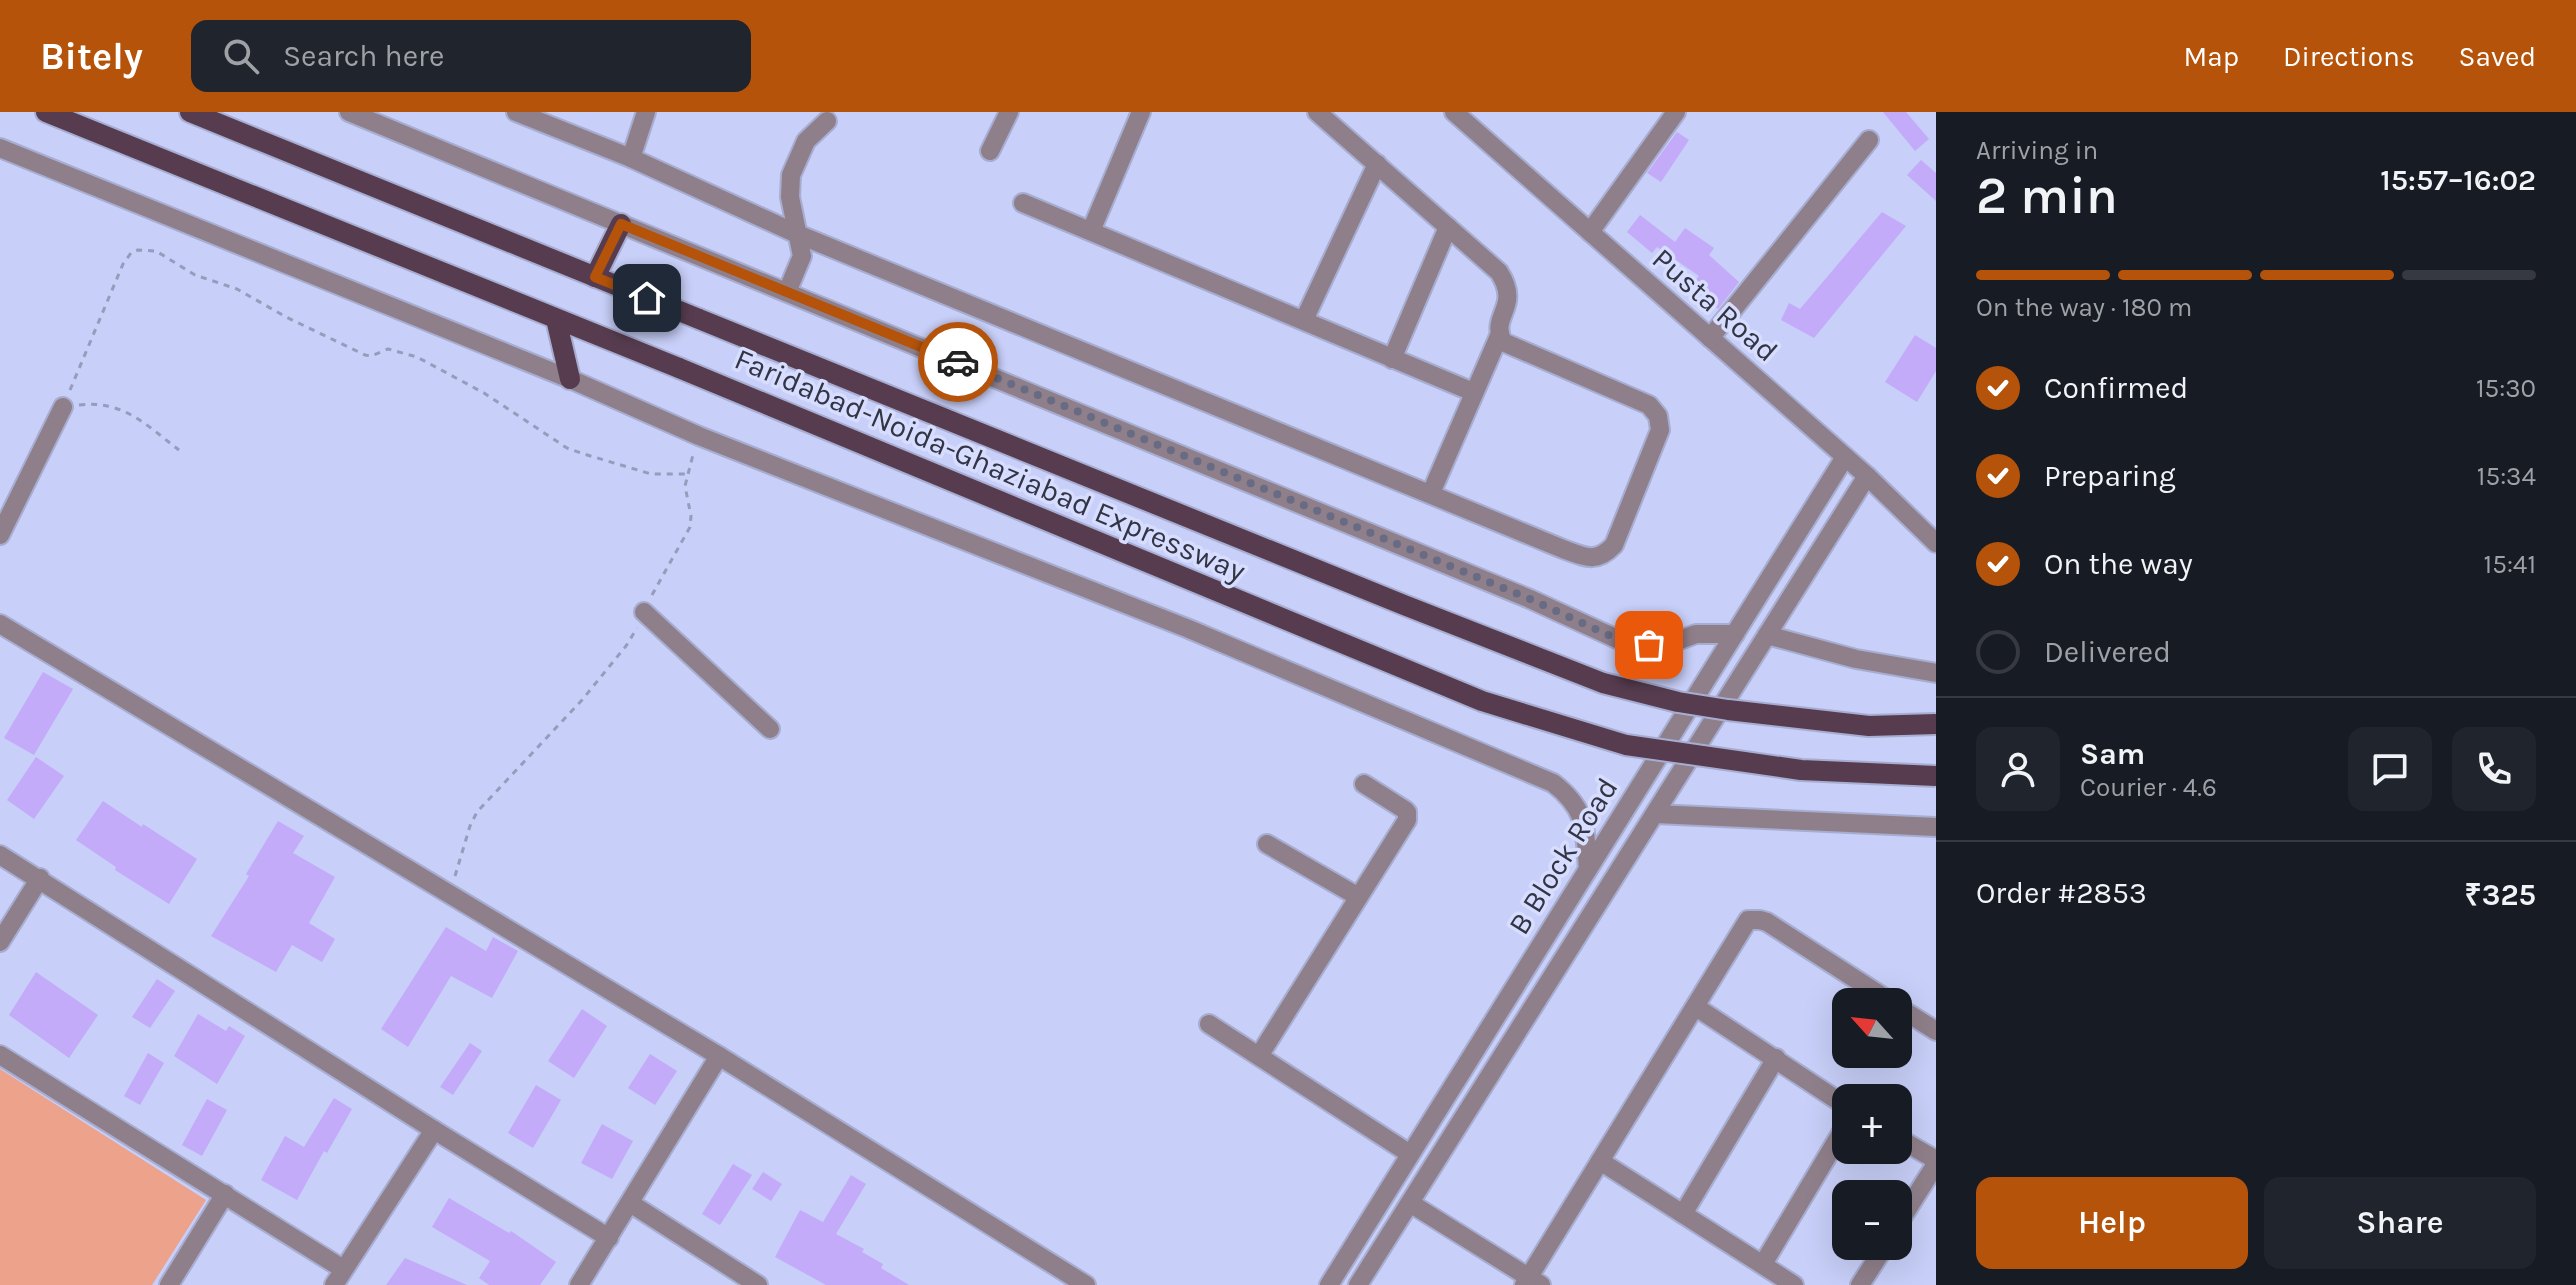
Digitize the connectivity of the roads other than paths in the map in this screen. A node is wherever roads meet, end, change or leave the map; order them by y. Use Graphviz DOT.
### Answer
graph roads {
  1 [pos="46,112"];
  2 [pos="190,112"];
  3 [pos="349,112"];
  4 [pos="516,112"];
  5 [pos="646,112"];
  6 [pos="1009,112"];
  7 [pos="1141,112"];
  8 [pos="1317,112"];
  9 [pos="1454,112"];
  10 [pos="1676,112"];
  11 [pos="827,121"];
  12 [pos="1869,140"];
  13 [pos="0,148"];
  14 [pos="990,151"];
  15 [pos="631,158"];
  16 [pos="1377,164"];
  17 [pos="1023,203"];
  18 [pos="621,224"];
  19 [pos="1448,227"];
  20 [pos="1091,231"];
  21 [pos="1590,232"];
  22 [pos="795,233"];
  23 [pos="595,277"];
  24 [pos="787,292"];
  25 [pos="556,319"];
  26 [pos="1304,320"];
  27 [pos="1499,336"];
  28 [pos="1710,338"];
  29 [pos="1392,359"];
  30 [pos="570,379"];
  31 [pos="1473,392"];
  32 [pos="63,407"];
  33 [pos="1845,457"];
  34 [pos="1867,476"];
  35 [pos="1431,493"];
  36 [pos="0,535"];
  37 [pos="1936,543"];
  38 [pos="644,612"];
  39 [pos="0,624"];
  40 [pos="1735,634"];
  41 [pos="1767,635"];
  42 [pos="1936,673"];
  43 [pos="1936,724"];
  44 [pos="770,729"];
  45 [pos="1936,776"];
  46 [pos="1364,784"];
  47 [pos="1656,814"];
  48 [pos="1936,827"];
  49 [pos="1267,844"];
  50 [pos="0,855"];
  51 [pos="1588,869"];
  52 [pos="40,878"];
  53 [pos="1357,896"];
  54 [pos="0,942"];
  55 [pos="1869,988"];
  56 [pos="1696,1007"];
  57 [pos="1912,1016"];
  58 [pos="1209,1024"];
  59 [pos="1936,1031"];
  60 [pos="0,1055"];
  61 [pos="719,1056"];
  62 [pos="1259,1056"];
  63 [pos="1776,1058"];
  64 [pos="1832,1096"];
  65 [pos="434,1130"];
  66 [pos="1912,1147"];
  67 [pos="1832,1148"];
  68 [pos="1410,1154"];
  69 [pos="1600,1161"];
  70 [pos="1936,1162"];
  71 [pos="225,1194"];
  72 [pos="1912,1201"];
  73 [pos="630,1203"];
  74 [pos="1410,1203"];
  75 [pos="1683,1214"];
  76 [pos="609,1238"];
  77 [pos="1876,1260"];
  78 [pos="1763,1264"];
  79 [pos="339,1277"];
  80 [pos="1532,1283"];
  81 [pos="169,1285"];
  82 [pos="579,1285"];
  83 [pos="758,1285"];
  84 [pos="1086,1285"];
  85 [pos="1329,1285"];
  86 [pos="1358,1285"];
  87 [pos="1794,1285"];
  88 [pos="1860,1285"];
  1 -- 25 [label="main road, Faridabad-Noida-Ghaziabad Expressway"];
  2 -- 23 [label="main road, Faridabad-Noida-Ghaziabad Expressway"];
  3 -- 18 [label="street"];
  4 -- 15 [label="street"];
  5 -- 15 [label="street"];
  6 -- 14 [label="street"];
  7 -- 20 [label="street"];
  8 -- 16 [label="street"];
  9 -- 21 [label="street, Pusta Road"];
  10 -- 21 [label="street"];
  11 -- 22 [label="street"];
  12 -- 28 [label="street"];
  13 -- 30 [label="street"];
  15 -- 22 [label="street"];
  16 -- 19 [label="street"];
  16 -- 26 [label="street"];
  17 -- 20 [label="street"];
  18 -- 23 [label="main road"];
  18 -- 24 [label="street"];
  19 -- 27 [label="street"];
  19 -- 29 [label="street"];
  20 -- 26 [label="street"];
  21 -- 28 [label="street, Pusta Road"];
  22 -- 24 [label="street"];
  22 -- 35 [label="street"];
  23 -- 43 [label="main road, Faridabad-Noida-Ghaziabad Expressway, bridge"];
  24 -- 40 [label="street"];
  25 -- 30 [label="main road"];
  25 -- 45 [label="main road, Faridabad-Noida-Ghaziabad Expressway, bridge"];
  26 -- 29 [label="street"];
  27 -- 31 [label="street"];
  27 -- 35 [label="street"];
  28 -- 33 [label="street, Pusta Road"];
  29 -- 31 [label="street"];
  30 -- 51 [label="street"];
  31 -- 35 [label="street"];
  32 -- 36 [label="street"];
  33 -- 34 [label="street, Pusta Road"];
  33 -- 40 [label="street, B Block Road"];
  34 -- 37 [label="street, Pusta Road"];
  34 -- 41 [label="street, B Block Road"];
  38 -- 44 [label="street"];
  39 -- 61 [label="street"];
  40 -- 51 [label="street, B Block Road"];
  41 -- 42 [label="street"];
  41 -- 47 [label="street, B Block Road"];
  46 -- 53 [label="street"];
  47 -- 48 [label="street"];
  47 -- 74 [label="street, B Block Road"];
  49 -- 53 [label="street"];
  50 -- 52 [label="street"];
  51 -- 68 [label="street, B Block Road"];
  52 -- 54 [label="street"];
  52 -- 65 [label="street"];
  53 -- 62 [label="street"];
  55 -- 56 [label="street"];
  56 -- 63 [label="street"];
  56 -- 69 [label="street"];
  57 -- 59 [label="street"];
  58 -- 62 [label="street"];
  60 -- 71 [label="street"];
  61 -- 73 [label="street"];
  61 -- 84 [label="street"];
  62 -- 68 [label="street"];
  63 -- 64 [label="street"];
  63 -- 75 [label="street"];
  65 -- 76 [label="street"];
  65 -- 79 [label="street"];
  66 -- 70 [label="street"];
  67 -- 78 [label="street"];
  68 -- 85 [label="street, B Block Road"];
  69 -- 75 [label="street"];
  69 -- 80 [label="street"];
  70 -- 72 [label="street"];
  71 -- 79 [label="street"];
  71 -- 81 [label="street"];
  73 -- 76 [label="street"];
  73 -- 83 [label="street"];
  74 -- 80 [label="street"];
  74 -- 86 [label="street, B Block Road"];
  75 -- 78 [label="street"];
  76 -- 82 [label="street"];
  77 -- 88 [label="street"];
  78 -- 87 [label="street"];
}
